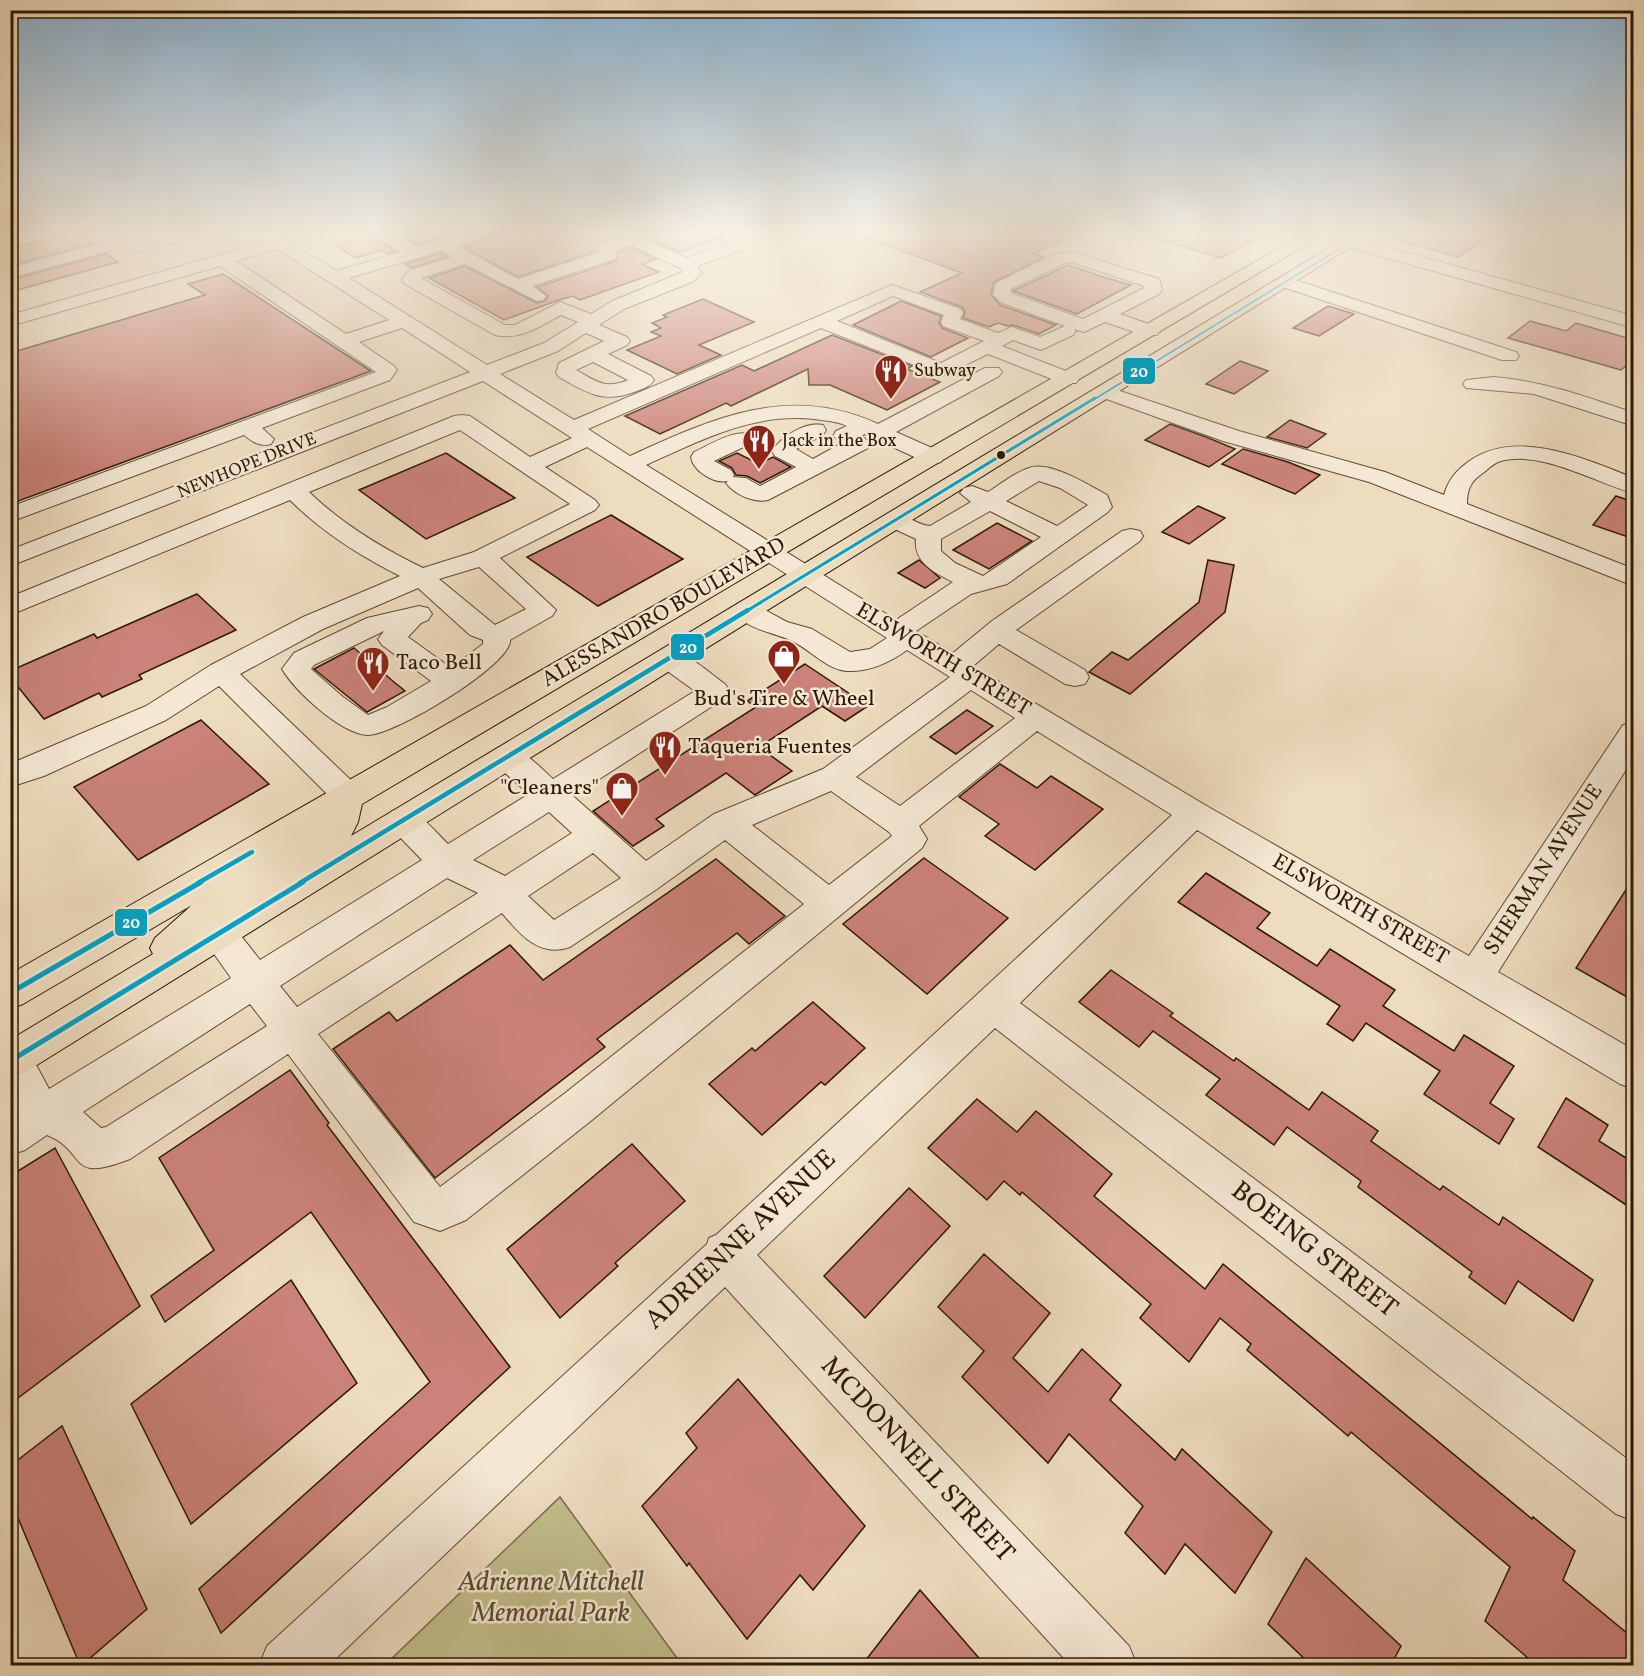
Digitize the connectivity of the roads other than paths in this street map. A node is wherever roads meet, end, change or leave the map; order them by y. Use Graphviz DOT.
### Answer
graph roads {
  1 [pos="44,311"];
  2 [pos="299,311"];
  3 [pos="388,311"];
  4 [pos="467,311"];
  5 [pos="554,311"];
  6 [pos="566,311"];
  7 [pos="608,311"];
  8 [pos="843,311"];
  9 [pos="949,311"];
  10 [pos="1042,311"];
  11 [pos="1111,311"];
  12 [pos="1185,311"];
  13 [pos="1239,311"];
  14 [pos="1374,311"];
  15 [pos="1599,311"];
  16 [pos="1104,315"];
  17 [pos="10,321"];
  18 [pos="403,321"];
  19 [pos="821,321"];
  20 [pos="950,322"];
  21 [pos="1634,322"];
  22 [pos="589,323"];
  23 [pos="930,326"];
  24 [pos="1066,331"];
  25 [pos="1150,332"];
  26 [pos="344,341"];
  27 [pos="993,343"];
  28 [pos="593,354"];
  29 [pos="1509,356"];
  30 [pos="942,370"];
  31 [pos="992,372"];
  32 [pos="483,373"];
  33 [pos="1069,378"];
  34 [pos="971,383"];
  35 [pos="1473,384"];
  36 [pos="1105,392"];
  37 [pos="1634,420"];
  38 [pos="247,426"];
  39 [pos="872,429"];
  40 [pos="815,430"];
  41 [pos="579,434"];
  42 [pos="844,436"];
  43 [pos="280,452"];
  44 [pos="933,457"];
  45 [pos="628,465"];
  46 [pos="528,466"];
  47 [pos="813,468"];
  48 [pos="954,484"];
  49 [pos="1634,486"];
  50 [pos="293,490"];
  51 [pos="989,501"];
  52 [pos="1455,508"];
  53 [pos="10,515"];
  54 [pos="895,520"];
  55 [pos="79,532"];
  56 [pos="929,535"];
  57 [pos="1059,536"];
  58 [pos="1131,536"];
  59 [pos="767,553"];
  60 [pos="483,558"];
  61 [pos="10,559"];
  62 [pos="115,563"];
  63 [pos="804,576"];
  64 [pos="421,577"];
  65 [pos="1634,578"];
  66 [pos="981,585"];
  67 [pos="448,601"];
  68 [pos="10,607"];
  69 [pos="747,611"];
  70 [pos="411,617"];
  71 [pos="997,631"];
  72 [pos="901,635"];
  73 [pos="496,636"];
  74 [pos="669,659"];
  75 [pos="221,672"];
  76 [pos="962,672"];
  77 [pos="1075,677"];
  78 [pos="550,679"];
  79 [pos="451,682"];
  80 [pos="1036,717"];
  81 [pos="1634,732"];
  82 [pos="507,757"];
  83 [pos="10,776"];
  84 [pos="834,777"];
  85 [pos="550,795"];
  86 [pos="348,796"];
  87 [pos="1194,813"];
  88 [pos="403,820"];
  89 [pos="726,823"];
  90 [pos="901,823"];
  91 [pos="595,835"];
  92 [pos="445,862"];
  93 [pos="645,880"];
  94 [pos="505,893"];
  95 [pos="828,903"];
  96 [pos="211,924"];
  97 [pos="1474,978"];
  98 [pos="255,982"];
  99 [pos="10,993"];
  100 [pos="994,1005"];
  101 [pos="293,1031"];
  102 [pos="12,1060"];
  103 [pos="1634,1071"];
  104 [pos="26,1126"];
  105 [pos="725,1254"];
  106 [pos="1634,1496"];
  107 [pos="287,1665"];
  108 [pos="1109,1665"];
  1 -- 17 [label="street"];
  2 -- 26 [label="street"];
  3 -- 18 [label="street, ELSWORTH STREET"];
  4 -- 5 [label="street"];
  6 -- 22 [label="street"];
  7 -- 22 [label="street, NEWHOPE DRIVE"];
  8 -- 19 [label="street"];
  9 -- 20 [label="street"];
  10 -- 16 [label="street"];
  11 -- 16 [label="street"];
  12 -- 25 [label="main road, ALESSANDRO BOULEVARD"];
  13 -- 36 [label="main road, ALESSANDRO BOULEVARD"];
  14 -- 29 [label="street"];
  15 -- 21 [label="street"];
  16 -- 25 [label="street"];
  18 -- 26 [label="street"];
  18 -- 32 [label="street, ELSWORTH STREET"];
  19 -- 30 [label="street"];
  19 -- 41 [label="street"];
  20 -- 23 [label="street"];
  20 -- 27 [label="street"];
  22 -- 28 [label="street"];
  22 -- 32 [label="street, NEWHOPE DRIVE"];
  24 -- 27 [label="street"];
  25 -- 33 [label="main road, ALESSANDRO BOULEVARD"];
  26 -- 38 [label="street"];
  27 -- 30 [label="street"];
  27 -- 33 [label="street"];
  30 -- 34 [label="street"];
  31 -- 34 [label="street"];
  32 -- 41 [label="street, ELSWORTH STREET"];
  32 -- 43 [label="street, NEWHOPE DRIVE"];
  33 -- 36 [label="main road"];
  33 -- 44 [label="main road, ALESSANDRO BOULEVARD"];
  34 -- 39 [label="street"];
  35 -- 37 [label="street"];
  36 -- 48 [label="main road, ALESSANDRO BOULEVARD"];
  36 -- 52 [label="street"];
  38 -- 43 [label="street"];
  38 -- 53 [label="street"];
  39 -- 42 [label="street"];
  39 -- 44 [label="street"];
  39 -- 45 [label="street"];
  40 -- 42 [label="street"];
  40 -- 47 [label="street"];
  40 -- 47 [label="street"];
  41 -- 45 [label="street, ELSWORTH STREET"];
  41 -- 46 [label="street"];
  42 -- 47 [label="street"];
  43 -- 55 [label="street, NEWHOPE DRIVE"];
  44 -- 59 [label="main road, ALESSANDRO BOULEVARD"];
  45 -- 59 [label="street, ELSWORTH STREET"];
  46 -- 50 [label="street"];
  46 -- 60 [label="street"];
  48 -- 51 [label="street"];
  48 -- 54 [label="main road, ALESSANDRO BOULEVARD"];
  49 -- 52 [label="street"];
  50 -- 62 [label="street"];
  50 -- 64 [label="street"];
  51 -- 56 [label="street"];
  51 -- 57 [label="street"];
  51 -- 57 [label="street"];
  52 -- 65 [label="street"];
  54 -- 56 [label="street"];
  54 -- 63 [label="main road, ALESSANDRO BOULEVARD"];
  55 -- 61 [label="street, NEWHOPE DRIVE"];
  55 -- 62 [label="street"];
  56 -- 66 [label="street"];
  57 -- 66 [label="street"];
  58 -- 71 [label="street"];
  59 -- 63 [label="street, ELSWORTH STREET"];
  59 -- 78 [label="main road, ALESSANDRO BOULEVARD"];
  60 -- 64 [label="street"];
  60 -- 73 [label="street"];
  62 -- 68 [label="street"];
  63 -- 69 [label="main road, ALESSANDRO BOULEVARD"];
  63 -- 72 [label="street, ELSWORTH STREET"];
  64 -- 67 [label="street"];
  64 -- 75 [label="street"];
  66 -- 72 [label="street"];
  67 -- 70 [label="street"];
  67 -- 73 [label="street"];
  69 -- 72 [label="street"];
  69 -- 74 [label="main road, ALESSANDRO BOULEVARD"];
  70 -- 79 [label="street"];
  70 -- 79 [label="street"];
  71 -- 76 [label="street"];
  71 -- 77 [label="street"];
  72 -- 76 [label="street, ELSWORTH STREET"];
  73 -- 79 [label="street"];
  74 -- 82 [label="main road, ALESSANDRO BOULEVARD"];
  74 -- 85 [label="street"];
  75 -- 83 [label="street"];
  75 -- 86 [label="street"];
  76 -- 80 [label="street, ELSWORTH STREET"];
  76 -- 84 [label="street"];
  78 -- 86 [label="main road, ALESSANDRO BOULEVARD"];
  78 -- 88 [label="main road"];
  80 -- 87 [label="street, ELSWORTH STREET"];
  80 -- 90 [label="street"];
  81 -- 97 [label="street, SHERMAN AVENUE"];
  82 -- 85 [label="street"];
  82 -- 88 [label="main road, ALESSANDRO BOULEVARD"];
  84 -- 89 [label="street"];
  84 -- 90 [label="street"];
  85 -- 91 [label="street"];
  85 -- 92 [label="street"];
  86 -- 96 [label="main road"];
  86 -- 99 [label="main road, ALESSANDRO BOULEVARD"];
  87 -- 97 [label="street, ELSWORTH STREET"];
  87 -- 100 [label="street, ADRIENNE AVENUE"];
  88 -- 92 [label="street"];
  88 -- 96 [label="main road, ALESSANDRO BOULEVARD"];
  89 -- 93 [label="street"];
  89 -- 95 [label="street"];
  90 -- 95 [label="street"];
  91 -- 93 [label="street"];
  91 -- 94 [label="street"];
  92 -- 94 [label="street"];
  92 -- 98 [label="street"];
  93 -- 94 [label="street"];
  94 -- 101 [label="street"];
  95 -- 101 [label="street"];
  96 -- 98 [label="street"];
  96 -- 102 [label="main road"];
  97 -- 103 [label="street, ELSWORTH STREET"];
  98 -- 101 [label="street"];
  98 -- 104 [label="street"];
  100 -- 105 [label="street, ADRIENNE AVENUE"];
  100 -- 106 [label="street, BOEING STREET"];
  101 -- 104 [label="street"];
  102 -- 104 [label="street"];
  105 -- 107 [label="street, ADRIENNE AVENUE"];
  105 -- 108 [label="street, MCDONNELL STREET"];
}
